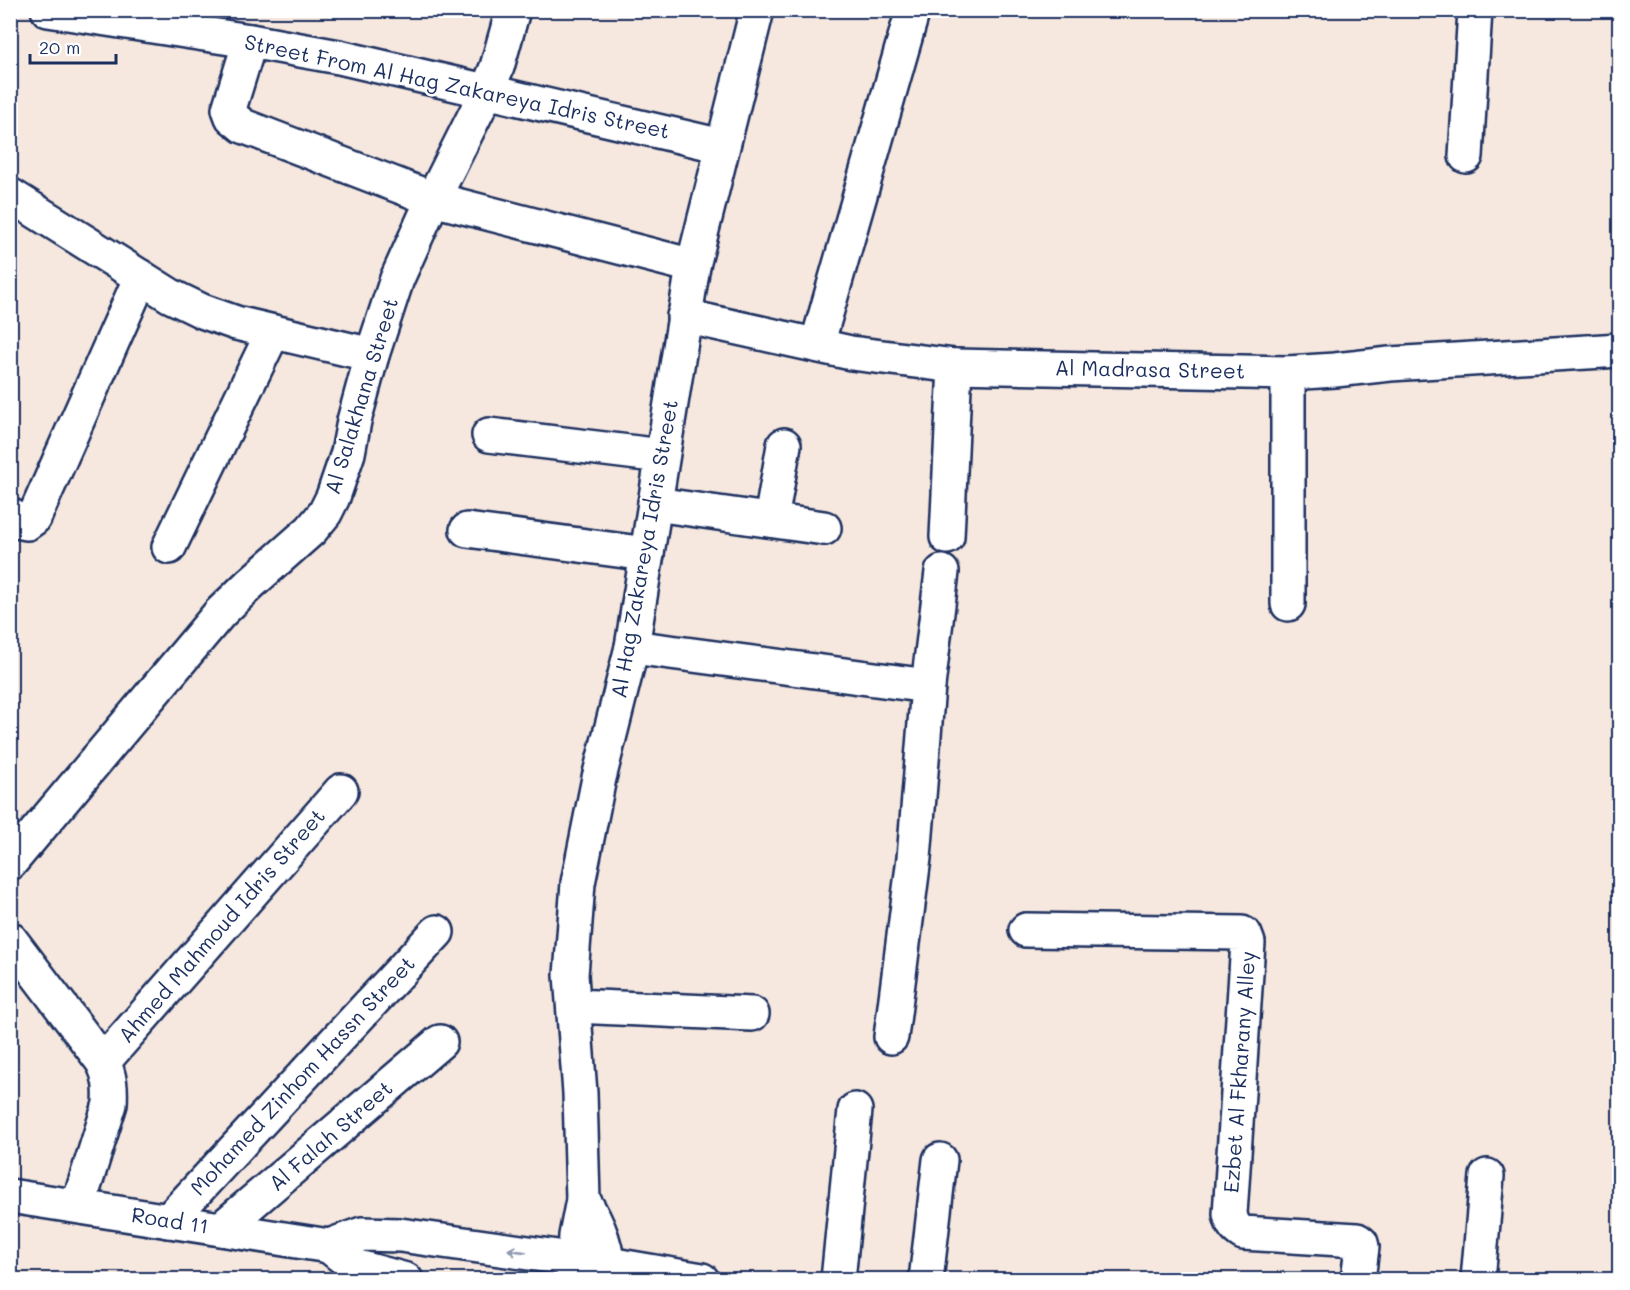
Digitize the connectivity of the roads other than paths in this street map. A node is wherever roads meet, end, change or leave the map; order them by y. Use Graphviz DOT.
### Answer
graph roads {
  1 [pos="48,10"];
  2 [pos="513,10"];
  3 [pos="757,10"];
  4 [pos="913,10"];
  5 [pos="1475,10"];
  6 [pos="250,41"];
  7 [pos="487,91"];
  8 [pos="722,146"];
  9 [pos="1466,156"];
  10 [pos="10,195"];
  11 [pos="433,200"];
  12 [pos="693,266"];
  13 [pos="141,277"];
  14 [pos="684,316"];
  15 [pos="273,332"];
  16 [pos="817,345"];
  17 [pos="1620,350"];
  18 [pos="372,355"];
  19 [pos="955,366"];
  20 [pos="1288,373"];
  21 [pos="489,435"];
  22 [pos="784,445"];
  23 [pos="662,456"];
  24 [pos="655,504"];
  25 [pos="10,515"];
  26 [pos="771,520"];
  27 [pos="824,528"];
  28 [pos="467,530"];
  29 [pos="947,537"];
  30 [pos="170,547"];
  31 [pos="647,554"];
  32 [pos="942,573"];
  33 [pos="1288,604"];
  34 [pos="632,647"];
  35 [pos="928,686"];
  36 [pos="341,791"];
  37 [pos="10,863"];
  38 [pos="1026,930"];
  39 [pos="437,932"];
  40 [pos="10,939"];
  41 [pos="574,1005"];
  42 [pos="752,1014"];
  43 [pos="891,1037"];
  44 [pos="440,1042"];
  45 [pos="103,1062"];
  46 [pos="855,1110"];
  47 [pos="940,1160"];
  48 [pos="1487,1176"];
  49 [pos="10,1196"];
  50 [pos="583,1200"];
  51 [pos="78,1206"];
  52 [pos="168,1221"];
  53 [pos="221,1229"];
  54 [pos="329,1246"];
  55 [pos="574,1269"];
  56 [pos="608,1272"];
  57 [pos="406,1280"];
  58 [pos="702,1280"];
  59 [pos="838,1280"];
  60 [pos="926,1280"];
  61 [pos="1358,1280"];
  62 [pos="1478,1280"];
  1 -- 6 [label="street, Street From Al Hag Zakareya Idris Street"];
  2 -- 7 [label="street, Al Salakhana Street"];
  3 -- 8 [label="street, Al Hag Zakareya Idris Street"];
  4 -- 16 [label="street"];
  5 -- 9 [label="street"];
  6 -- 7 [label="street, Street From Al Hag Zakareya Idris Street"];
  6 -- 11 [label="street"];
  7 -- 8 [label="street, Street From Al Hag Zakareya Idris Street"];
  7 -- 11 [label="street, Al Salakhana Street"];
  8 -- 12 [label="street, Al Hag Zakareya Idris Street"];
  10 -- 13 [label="street"];
  11 -- 12 [label="street"];
  11 -- 18 [label="street, Al Salakhana Street"];
  12 -- 14 [label="street, Al Hag Zakareya Idris Street"];
  13 -- 15 [label="street"];
  13 -- 25 [label="street"];
  14 -- 16 [label="street, Al Madrasa Street"];
  14 -- 23 [label="street, Al Hag Zakareya Idris Street"];
  15 -- 18 [label="street"];
  15 -- 30 [label="street"];
  16 -- 19 [label="street, Al Madrasa Street"];
  17 -- 20 [label="street, Al Madrasa Street"];
  18 -- 37 [label="street, Al Salakhana Street"];
  19 -- 20 [label="street, Al Madrasa Street"];
  19 -- 29 [label="street"];
  20 -- 33 [label="street"];
  21 -- 23 [label="street"];
  22 -- 26 [label="street"];
  23 -- 24 [label="street, Al Hag Zakareya Idris Street"];
  24 -- 26 [label="street"];
  24 -- 31 [label="street, Al Hag Zakareya Idris Street"];
  26 -- 27 [label="street"];
  28 -- 31 [label="street"];
  31 -- 34 [label="street, Al Hag Zakareya Idris Street"];
  32 -- 35 [label="street"];
  34 -- 35 [label="street"];
  34 -- 41 [label="street, Al Hag Zakareya Idris Street"];
  35 -- 43 [label="street"];
  36 -- 45 [label="street, Ahmed Mahmoud Idris Street"];
  38 -- 61 [label="street, Ezbet Al Fkharany Alley"];
  39 -- 52 [label="street, Mohamed Zinhom Hassn Street"];
  40 -- 45 [label="street"];
  41 -- 42 [label="street"];
  41 -- 50 [label="street, Al Hag Zakareya Idris Street"];
  44 -- 53 [label="street, Al Falah Street"];
  45 -- 51 [label="street"];
  46 -- 59 [label="street"];
  47 -- 60 [label="street"];
  48 -- 62 [label="street"];
  49 -- 51 [label="street, Road 11"];
  50 -- 55 [label="street, Al Hag Zakareya Idris Street"];
  50 -- 56 [label="street, Al Hag Zakareya Idris Street"];
  51 -- 52 [label="street, Road 11"];
  52 -- 53 [label="street, Road 11"];
  53 -- 54 [label="street, Road 11"];
  55 -- 54 [label="street, Road 11, one-way"];
  54 -- 57 [label="street, Road 11"];
  55 -- 56 [label="street, Road 11"];
  56 -- 58 [label="street, Road 11"];
}
